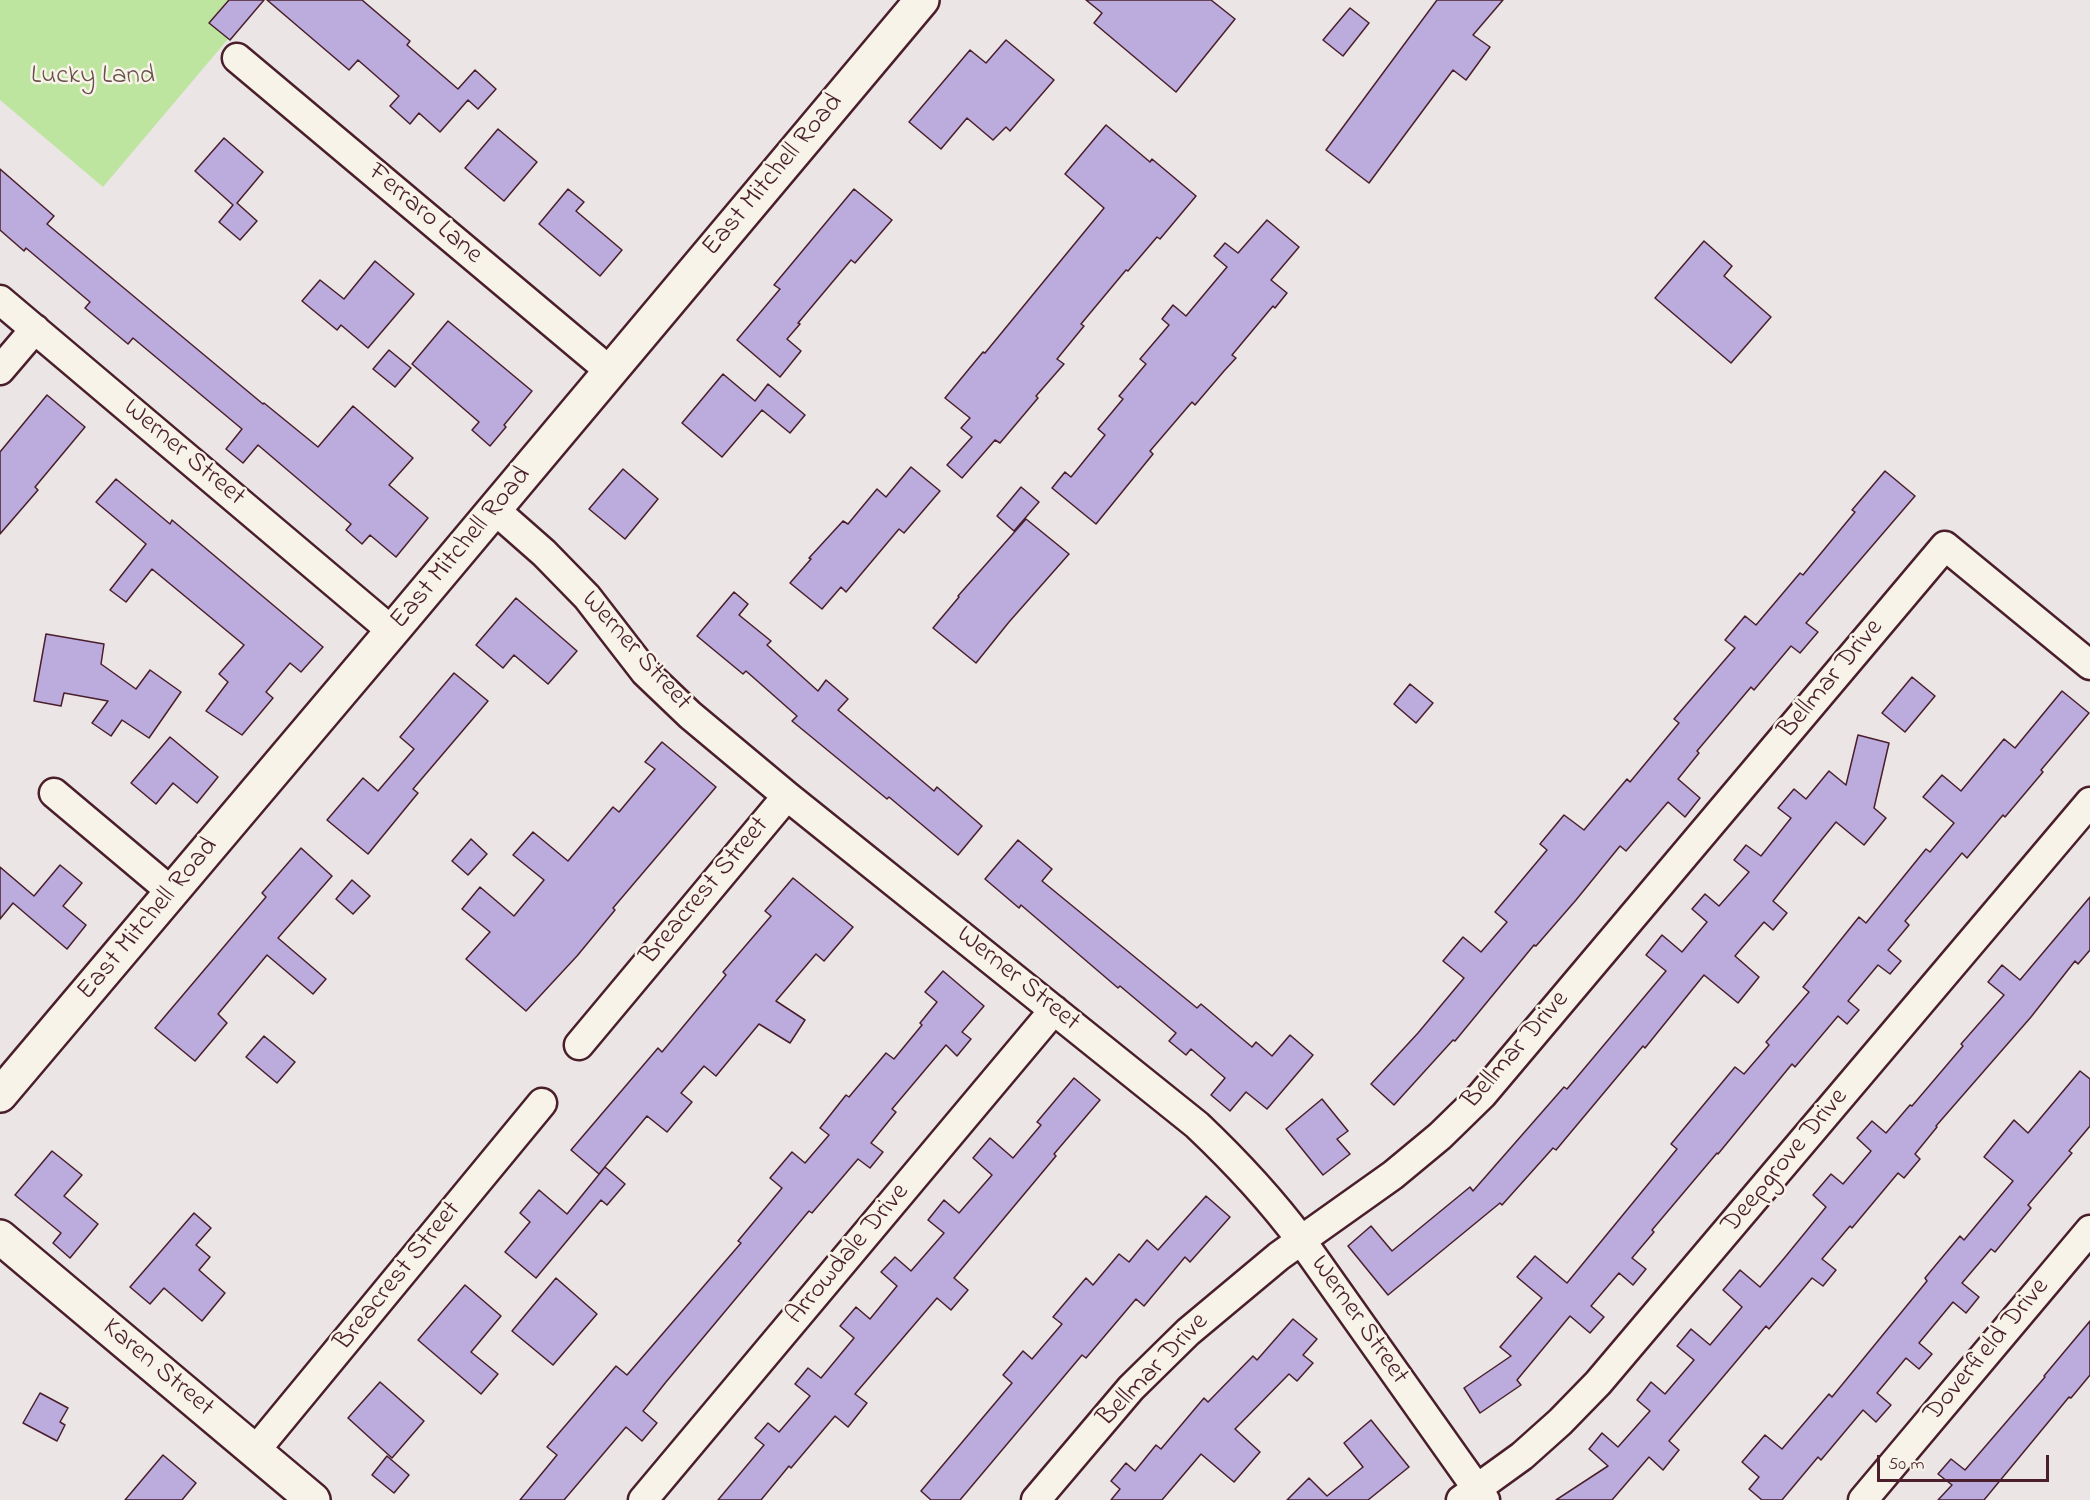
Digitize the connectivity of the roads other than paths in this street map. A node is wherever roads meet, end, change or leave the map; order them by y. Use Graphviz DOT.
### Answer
graph roads {
  1 [pos="922,0"];
  2 [pos="237,58"];
  3 [pos="0,300"];
  4 [pos="35,328"];
  5 [pos="0,370"];
  6 [pos="611,372"];
  7 [pos="494,509"];
  8 [pos="393,632"];
  9 [pos="2090,665"];
  10 [pos="54,793"];
  11 [pos="787,796"];
  12 [pos="2090,802"];
  13 [pos="173,893"];
  14 [pos="1054,1010"];
  15 [pos="579,1044"];
  16 [pos="0,1095"];
  17 [pos="543,1103"];
  18 [pos="2090,1230"];
  19 [pos="0,1237"];
  20 [pos="1301,1240"];
  21 [pos="255,1451"];
  22 [pos="1474,1496"];
  23 [pos="314,1500"];
  24 [pos="643,1500"];
  25 [pos="1036,1500"];
  26 [pos="1863,1500"];
  1 -- 6 [label="street, East Mitchell Road"];
  2 -- 6 [label="street, Ferraro Lane"];
  3 -- 4 [label="street, Werner Street"];
  4 -- 5 [label="street"];
  4 -- 8 [label="street, Werner Street"];
  6 -- 7 [label="street, East Mitchell Road"];
  7 -- 8 [label="street, East Mitchell Road"];
  7 -- 11 [label="street, Werner Street"];
  8 -- 13 [label="street, East Mitchell Road"];
  9 -- 20 [label="street, Bellmar Drive"];
  10 -- 13 [label="street"];
  11 -- 14 [label="street, Werner Street"];
  11 -- 15 [label="street, Breacrest Street"];
  12 -- 22 [label="street, Deepgrove Drive"];
  13 -- 16 [label="street, East Mitchell Road"];
  14 -- 20 [label="street, Werner Street"];
  14 -- 24 [label="street, Arrowdale Drive"];
  17 -- 21 [label="street, Breacrest Street"];
  18 -- 26 [label="street, Doverfield Drive"];
  19 -- 21 [label="street, Karen Street"];
  20 -- 22 [label="street, Werner Street"];
  20 -- 25 [label="street, Bellmar Drive"];
  21 -- 23 [label="street, Karen Street"];
}
